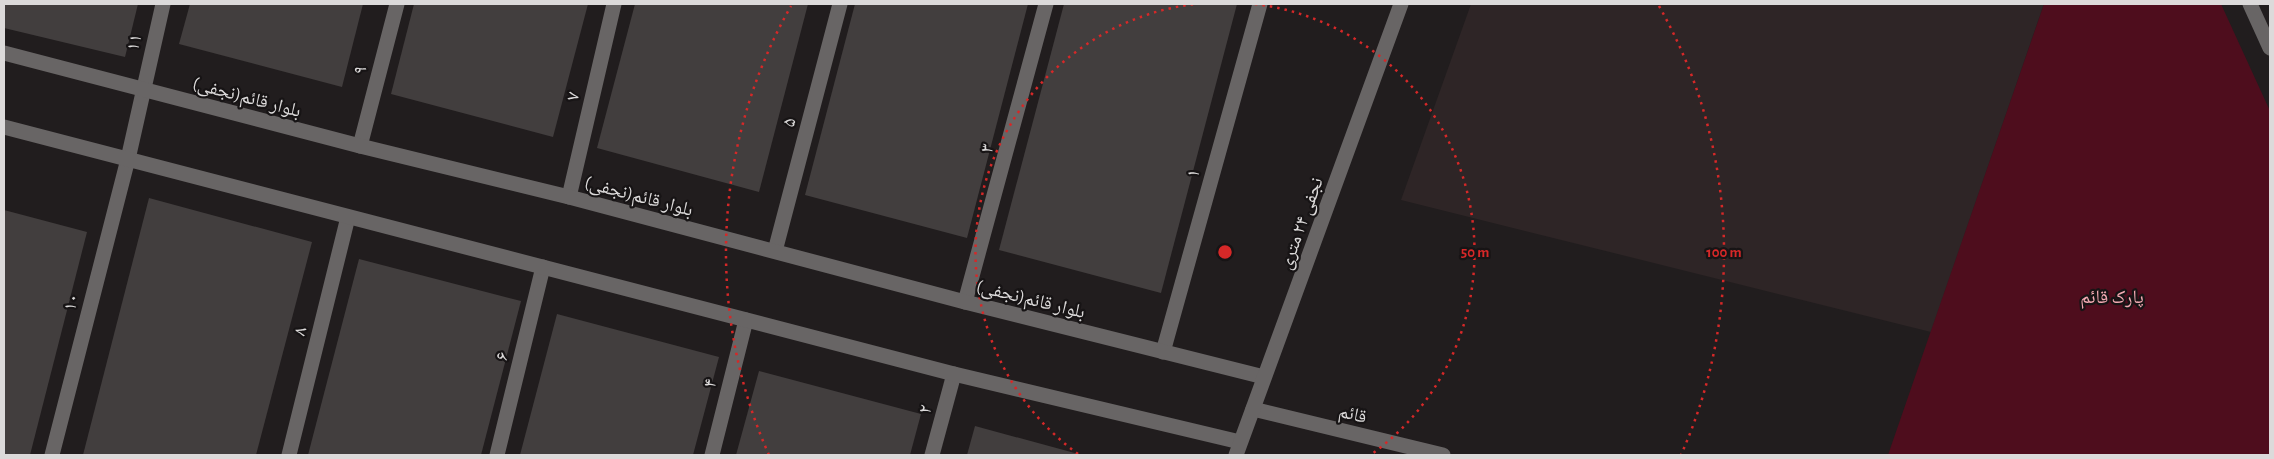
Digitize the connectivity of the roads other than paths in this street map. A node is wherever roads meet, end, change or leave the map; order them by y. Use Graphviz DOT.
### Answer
graph roads {
  1 [pos="163,4"];
  2 [pos="397,4"];
  3 [pos="614,4"];
  4 [pos="840,4"];
  5 [pos="1046,4"];
  6 [pos="1260,4"];
  7 [pos="1401,4"];
  8 [pos="2250,4"];
  9 [pos="2270,48"];
  10 [pos="4,53"];
  11 [pos="142,89"];
  12 [pos="4,127"];
  13 [pos="360,146"];
  14 [pos="128,158"];
  15 [pos="569,197"];
  16 [pos="348,216"];
  17 [pos="774,252"];
  18 [pos="543,266"];
  19 [pos="965,302"];
  20 [pos="746,320"];
  21 [pos="1163,352"];
  22 [pos="954,374"];
  23 [pos="1264,377"];
  24 [pos="1253,409"];
  25 [pos="1238,449"];
  26 [pos="52,455"];
  27 [pos="289,455"];
  28 [pos="497,455"];
  29 [pos="712,455"];
  30 [pos="932,455"];
  31 [pos="1443,455"];
  1 -- 11 [label="street, ۱۱"];
  2 -- 13 [label="street, ۹"];
  3 -- 15 [label="street, ۷"];
  4 -- 17 [label="street, ۵"];
  5 -- 19 [label="street, ۳"];
  6 -- 21 [label="street, ۱"];
  7 -- 23 [label="street, نجفی ۲۴ متری"];
  8 -- 9 [label="street"];
  10 -- 11 [label="street, بلوار قائم(نجفی)"];
  11 -- 13 [label="street, بلوار قائم(نجفی)"];
  11 -- 14 [label="street, ۱۱"];
  12 -- 14 [label="street"];
  13 -- 15 [label="street, بلوار قائم(نجفی)"];
  14 -- 16 [label="street"];
  14 -- 26 [label="street, ۱۰"];
  15 -- 17 [label="street, بلوار قائم(نجفی)"];
  16 -- 18 [label="street"];
  16 -- 27 [label="street, ۸"];
  17 -- 19 [label="street, بلوار قائم(نجفی)"];
  18 -- 20 [label="street"];
  18 -- 28 [label="street, ۶"];
  19 -- 21 [label="street, بلوار قائم(نجفی)"];
  20 -- 22 [label="street"];
  20 -- 29 [label="street, ۴"];
  21 -- 23 [label="street, بلوار قائم(نجفی)"];
  22 -- 25 [label="street"];
  22 -- 30 [label="street, ۲"];
  23 -- 24 [label="street, نجفی ۲۴ متری"];
  24 -- 25 [label="street, نجفی ۲۴ متری"];
  24 -- 31 [label="street, قائم"];
}
